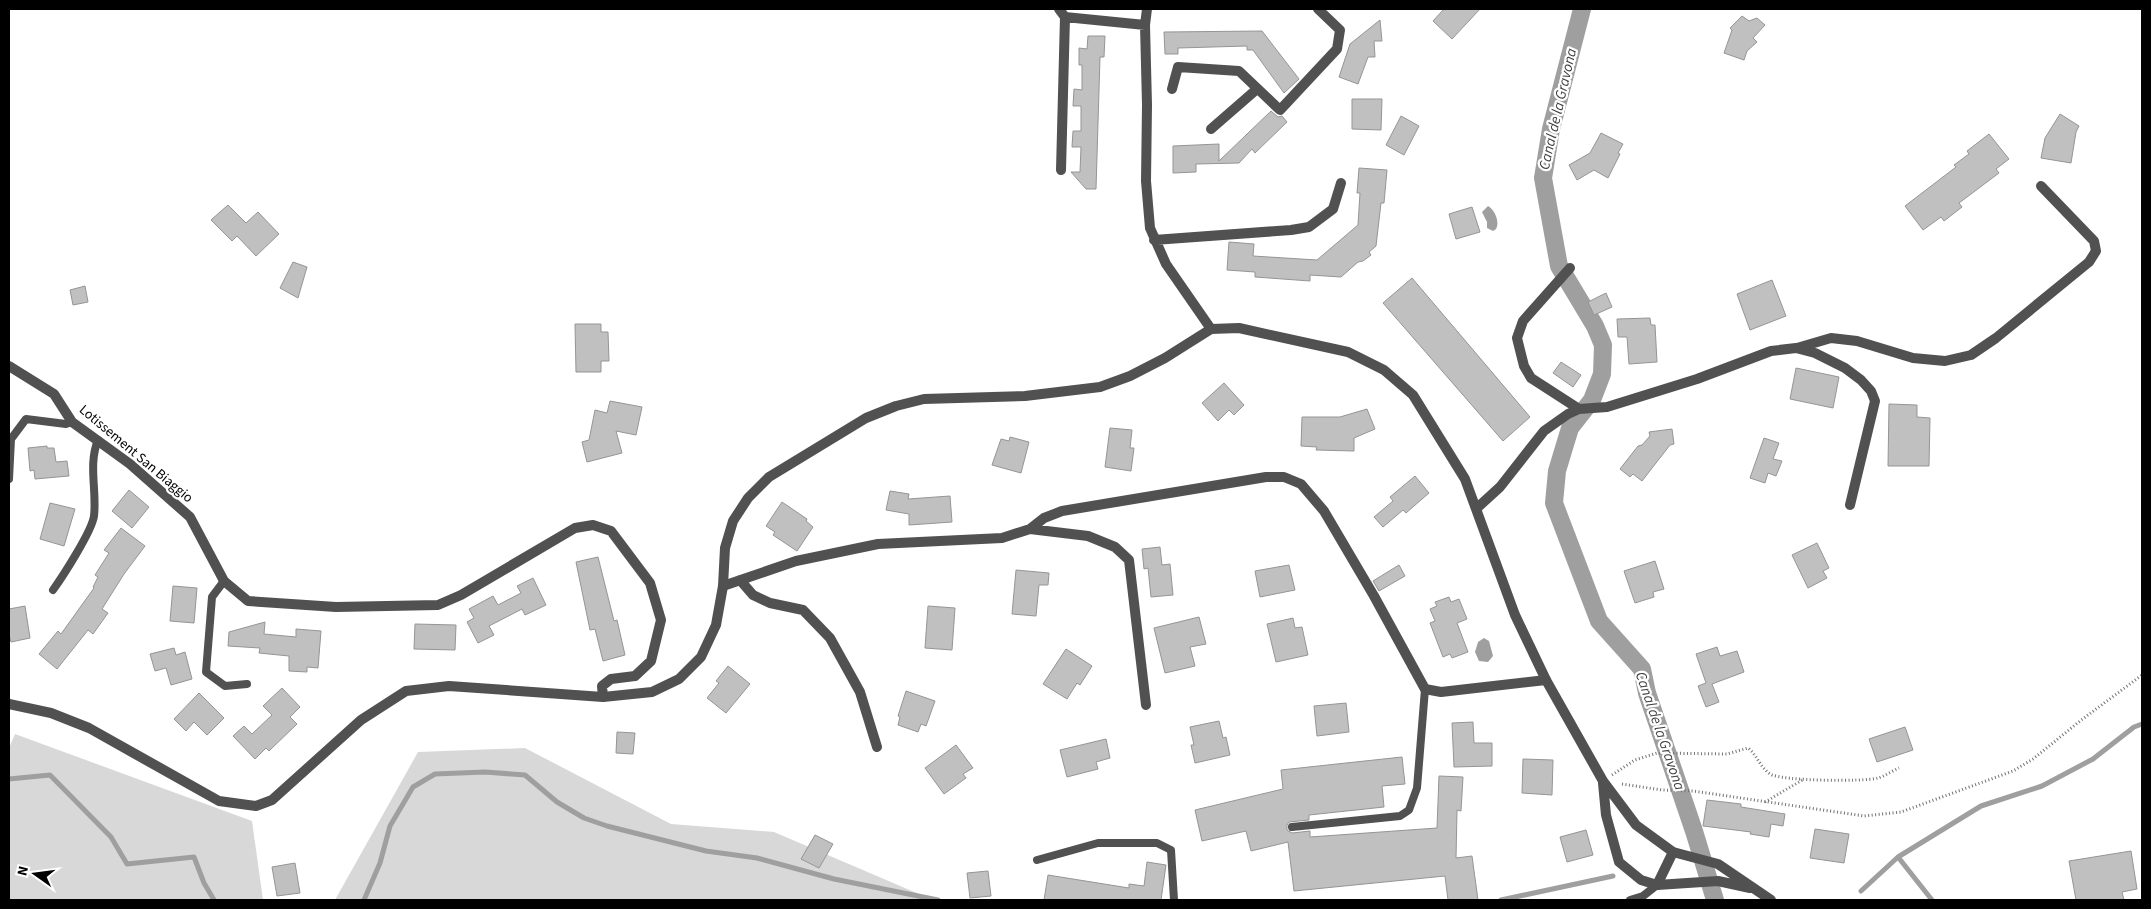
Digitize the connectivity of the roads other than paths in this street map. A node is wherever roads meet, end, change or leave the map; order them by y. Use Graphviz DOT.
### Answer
graph roads {
  1 [pos="1146,9"];
  2 [pos="1318,9"];
  3 [pos="1062,13"];
  4 [pos="1145,25"];
  5 [pos="1172,89"];
  6 [pos="1257,89"];
  7 [pos="1211,129"];
  8 [pos="1061,170"];
  9 [pos="1341,183"];
  10 [pos="2041,186"];
  11 [pos="1154,240"];
  12 [pos="1570,268"];
  13 [pos="1211,328"];
  14 [pos="1796,348"];
  15 [pos="9,366"];
  16 [pos="1580,409"];
  17 [pos="72,422"];
  18 [pos="98,440"];
  19 [pos="9,479"];
  20 [pos="1850,505"];
  21 [pos="1477,508"];
  22 [pos="1030,529"];
  23 [pos="740,580"];
  24 [pos="224,581"];
  25 [pos="723,586"];
  26 [pos="53,590"];
  27 [pos="1546,680"];
  28 [pos="247,684"];
  29 [pos="1425,689"];
  30 [pos="603,697"];
  31 [pos="9,704"];
  32 [pos="1146,704"];
  33 [pos="877,747"];
  34 [pos="1603,781"];
  35 [pos="1292,827"];
  36 [pos="1674,852"];
  37 [pos="1037,860"];
  38 [pos="1658,885"];
  39 [pos="1756,890"];
  40 [pos="1174,900"];
  41 [pos="1630,900"];
  42 [pos="1771,900"];
  1 -- 4 [label="street"];
  2 -- 6 [label="street"];
  3 -- 4 [label="street"];
  3 -- 8 [label="street"];
  4 -- 11 [label="street"];
  5 -- 6 [label="street"];
  6 -- 7 [label="street"];
  9 -- 11 [label="street"];
  10 -- 14 [label="street"];
  11 -- 13 [label="street"];
  12 -- 16 [label="street"];
  13 -- 21 [label="street"];
  13 -- 25 [label="street"];
  14 -- 16 [label="street"];
  14 -- 20 [label="street"];
  15 -- 17 [label="street, Lotissement San Biaggio"];
  16 -- 21 [label="street"];
  17 -- 18 [label="street, Lotissement San Biaggio"];
  17 -- 19 [label="lane"];
  18 -- 24 [label="street, Lotissement San Biaggio"];
  18 -- 26 [label="lane"];
  21 -- 27 [label="street"];
  22 -- 23 [label="street"];
  22 -- 29 [label="street"];
  22 -- 32 [label="street"];
  23 -- 25 [label="street"];
  23 -- 33 [label="street"];
  24 -- 28 [label="lane"];
  24 -- 30 [label="street, Lotissement San Biaggio"];
  25 -- 30 [label="street"];
  27 -- 29 [label="street"];
  27 -- 34 [label="street"];
  29 -- 35 [label="lane"];
  30 -- 31 [label="street"];
  34 -- 36 [label="street"];
  34 -- 38 [label="street"];
  36 -- 38 [label="street"];
  36 -- 39 [label="street"];
  37 -- 40 [label="lane"];
  38 -- 39 [label="street"];
  38 -- 41 [label="lane"];
  39 -- 42 [label="street"];
}
